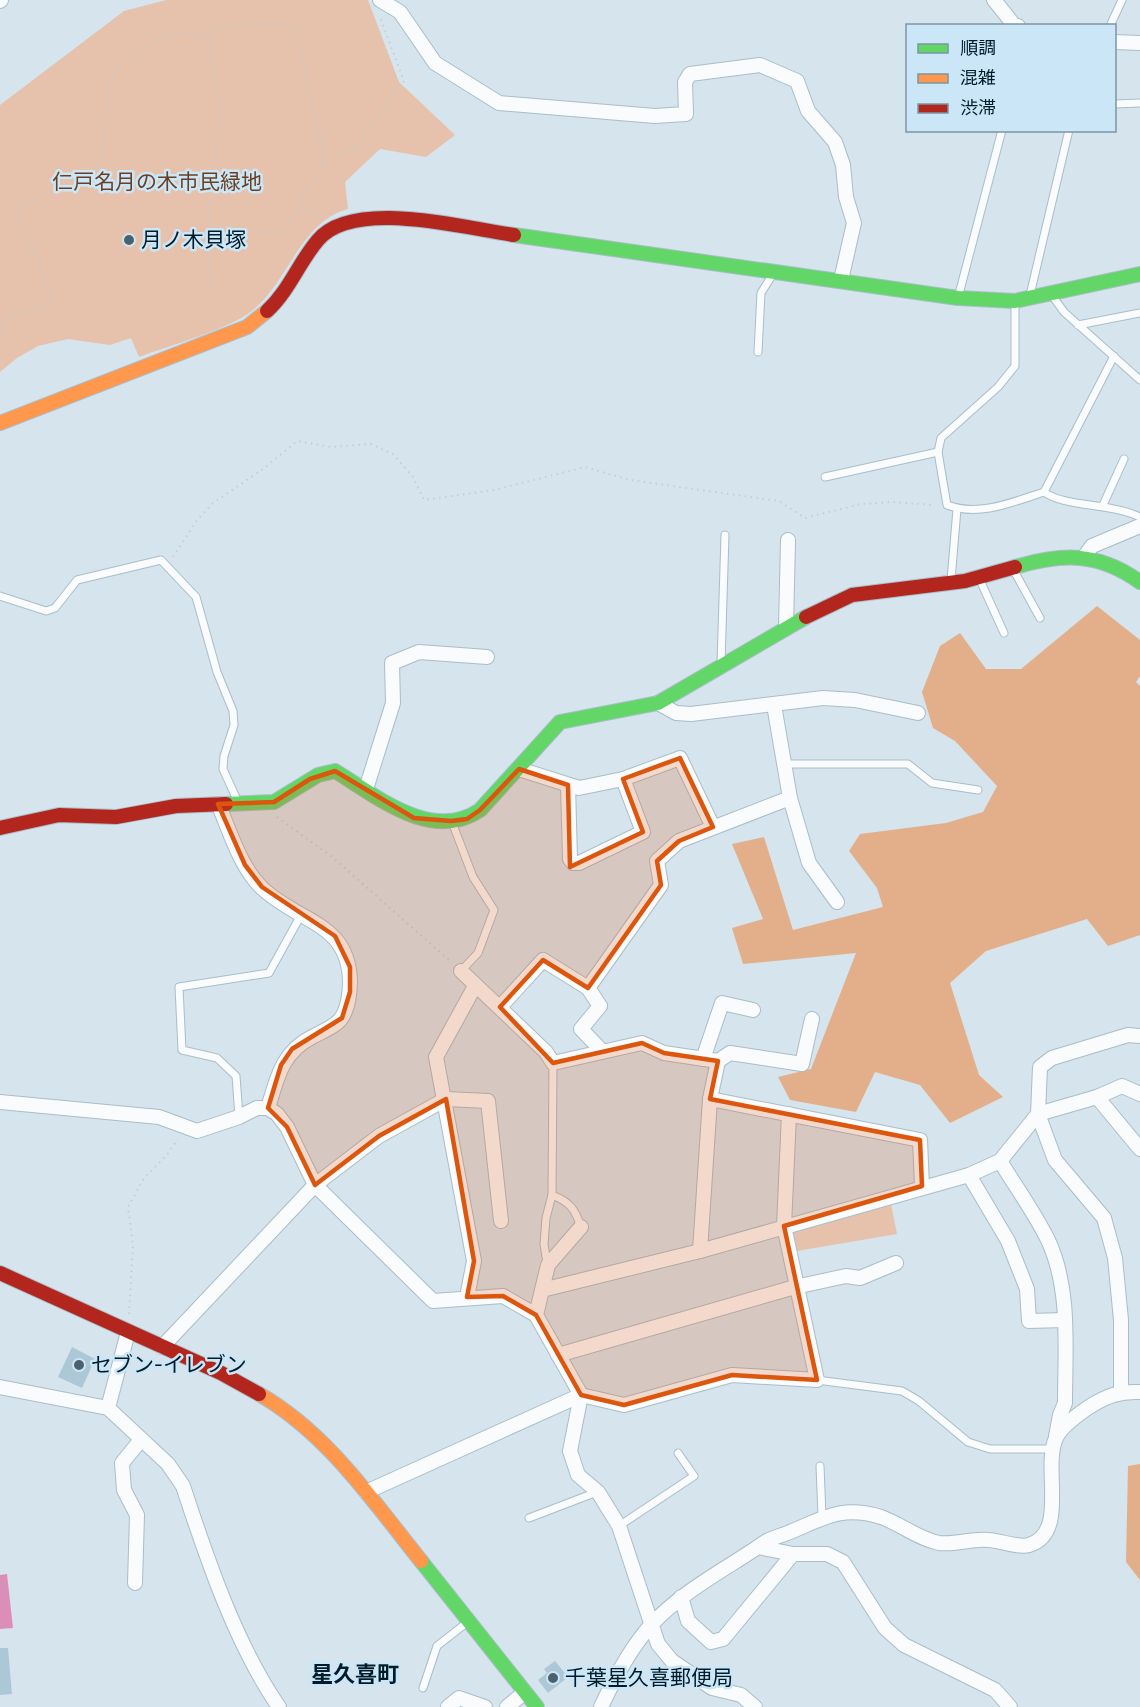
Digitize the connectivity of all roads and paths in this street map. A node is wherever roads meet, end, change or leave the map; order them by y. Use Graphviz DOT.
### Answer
graph roads {
  1 [pos="994,0"];
  2 [pos="1122,0"];
  3 [pos="379,5"];
  4 [pos="1013,24"];
  5 [pos="1111,24"];
  6 [pos="208,37"];
  7 [pos="1116,42"];
  8 [pos="1140,43"];
  9 [pos="1140,103"];
  10 [pos="1116,104"];
  11 [pos="1001,132"];
  12 [pos="1069,132"];
  13 [pos="321,168"];
  14 [pos="297,208"];
  15 [pos="209,224"];
  16 [pos="336,226"];
  17 [pos="775,273"];
  18 [pos="1140,274"];
  19 [pos="841,280"];
  20 [pos="210,284"];
  21 [pos="1051,294"];
  22 [pos="958,297"];
  23 [pos="1030,297"];
  24 [pos="1015,301"];
  25 [pos="1140,314"];
  26 [pos="1078,325"];
  27 [pos="0,339"];
  28 [pos="758,352"];
  29 [pos="1114,357"];
  30 [pos="1140,380"];
  31 [pos="0,423"];
  32 [pos="938,452"];
  33 [pos="1124,459"];
  34 [pos="825,477"];
  35 [pos="1044,492"];
  36 [pos="1103,505"];
  37 [pos="947,506"];
  38 [pos="957,509"];
  39 [pos="1140,517"];
  40 [pos="1140,526"];
  41 [pos="725,535"];
  42 [pos="788,540"];
  43 [pos="1084,557"];
  44 [pos="168,566"];
  45 [pos="1013,569"];
  46 [pos="979,578"];
  47 [pos="1140,582"];
  48 [pos="951,583"];
  49 [pos="0,596"];
  50 [pos="1041,618"];
  51 [pos="786,627"];
  52 [pos="1004,633"];
  53 [pos="488,657"];
  54 [pos="721,666"];
  55 [pos="658,703"];
  56 [pos="774,705"];
  57 [pos="918,713"];
  58 [pos="784,764"];
  59 [pos="519,769"];
  60 [pos="623,778"];
  61 [pos="568,785"];
  62 [pos="366,789"];
  63 [pos="978,790"];
  64 [pos="790,798"];
  65 [pos="239,803"];
  66 [pos="258,803"];
  67 [pos="218,804"];
  68 [pos="451,821"];
  69 [pos="713,827"];
  70 [pos="0,828"];
  71 [pos="837,902"];
  72 [pos="301,915"];
  73 [pos="461,971"];
  74 [pos="475,986"];
  75 [pos="588,988"];
  76 [pos="500,1007"];
  77 [pos="753,1010"];
  78 [pos="812,1019"];
  79 [pos="1140,1036"];
  80 [pos="602,1051"];
  81 [pos="703,1059"];
  82 [pos="718,1061"];
  83 [pos="553,1063"];
  84 [pos="1140,1094"];
  85 [pos="1097,1097"];
  86 [pos="446,1099"];
  87 [pos="710,1099"];
  88 [pos="0,1102"];
  89 [pos="268,1108"];
  90 [pos="789,1114"];
  91 [pos="1038,1114"];
  92 [pos="239,1117"];
  93 [pos="186,1127"];
  94 [pos="1140,1149"];
  95 [pos="1000,1161"];
  96 [pos="969,1175"];
  97 [pos="315,1185"];
  98 [pos="922,1186"];
  99 [pos="552,1195"];
  100 [pos="501,1221"];
  101 [pos="581,1227"];
  102 [pos="784,1227"];
  103 [pos="700,1251"];
  104 [pos="896,1263"];
  105 [pos="548,1265"];
  106 [pos="0,1273"];
  107 [pos="795,1287"];
  108 [pos="542,1290"];
  109 [pos="467,1297"];
  110 [pos="536,1315"];
  111 [pos="1065,1320"];
  112 [pos="128,1332"];
  113 [pos="162,1347"];
  114 [pos="558,1355"];
  115 [pos="817,1380"];
  116 [pos="0,1387"];
  117 [pos="1121,1391"];
  118 [pos="1140,1392"];
  119 [pos="581,1395"];
  120 [pos="108,1408"];
  121 [pos="140,1441"];
  122 [pos="1055,1443"];
  123 [pos="678,1453"];
  124 [pos="820,1466"];
  125 [pos="366,1492"];
  126 [pos="598,1492"];
  127 [pos="822,1516"];
  128 [pos="529,1518"];
  129 [pos="619,1526"];
  130 [pos="758,1547"];
  131 [pos="793,1554"];
  132 [pos="135,1583"];
  133 [pos="681,1597"];
  134 [pos="469,1622"];
  135 [pos="651,1625"];
  136 [pos="423,1688"];
  137 [pos="525,1692"];
  138 [pos="277,1706"];
  139 [pos="448,1707"];
  140 [pos="485,1707"];
  141 [pos="507,1707"];
  142 [pos="537,1707"];
  143 [pos="601,1707"];
  144 [pos="755,1707"];
  145 [pos="1010,1707"];
  1 -- 4 [label="street"];
  2 -- 5 [label="lane"];
  3 -- 13 [label="path"];
  3 -- 19 [label="street"];
  6 -- 13 [label="path"];
  6 -- 15 [label="path"];
  6 -- 27 [label="path"];
  7 -- 8 [label="street"];
  9 -- 10 [label="lane"];
  11 -- 22 [label="lane"];
  12 -- 23 [label="lane"];
  13 -- 14 [label="path"];
  14 -- 15 [label="path"];
  14 -- 16 [label="path"];
  15 -- 20 [label="path"];
  16 -- 17 [label="street"];
  16 -- 31 [label="street"];
  17 -- 19 [label="street"];
  17 -- 28 [label="lane"];
  18 -- 21 [label="street"];
  19 -- 22 [label="street"];
  21 -- 23 [label="street"];
  21 -- 26 [label="lane"];
  22 -- 24 [label="street"];
  23 -- 24 [label="street"];
  24 -- 32 [label="lane"];
  25 -- 26 [label="lane"];
  26 -- 29 [label="lane"];
  29 -- 30 [label="lane"];
  29 -- 35 [label="lane"];
  32 -- 34 [label="lane"];
  32 -- 37 [label="lane"];
  33 -- 36 [label="lane"];
  35 -- 36 [label="lane"];
  35 -- 38 [label="lane"];
  36 -- 39 [label="lane"];
  37 -- 38 [label="lane"];
  37 -- 44 [label="path"];
  38 -- 48 [label="lane"];
  40 -- 43 [label="street"];
  41 -- 54 [label="lane"];
  42 -- 51 [label="street"];
  43 -- 45 [label="street"];
  43 -- 47 [label="street"];
  44 -- 49 [label="lane"];
  44 -- 65 [label="lane"];
  45 -- 46 [label="street"];
  45 -- 50 [label="lane"];
  46 -- 48 [label="street"];
  46 -- 52 [label="lane"];
  48 -- 51 [label="street"];
  51 -- 54 [label="street"];
  53 -- 62 [label="street"];
  54 -- 55 [label="street"];
  55 -- 56 [label="street"];
  55 -- 59 [label="street"];
  56 -- 57 [label="street"];
  56 -- 58 [label="street"];
  58 -- 63 [label="lane"];
  58 -- 64 [label="street"];
  59 -- 61 [label="street"];
  59 -- 68 [label="street"];
  60 -- 61 [label="street"];
  60 -- 61 [label="street"];
  60 -- 69 [label="street"];
  62 -- 66 [label="street"];
  62 -- 68 [label="street"];
  64 -- 69 [label="street"];
  64 -- 71 [label="street"];
  65 -- 66 [label="street"];
  65 -- 67 [label="street"];
  66 -- 73 [label="path"];
  67 -- 70 [label="street"];
  67 -- 72 [label="street"];
  68 -- 73 [label="lane"];
  69 -- 75 [label="street"];
  72 -- 89 [label="street"];
  72 -- 92 [label="lane"];
  73 -- 74 [label="street"];
  74 -- 76 [label="street"];
  74 -- 86 [label="street"];
  75 -- 76 [label="street"];
  75 -- 80 [label="street"];
  76 -- 83 [label="street"];
  77 -- 81 [label="street"];
  78 -- 82 [label="street"];
  79 -- 91 [label="street"];
  80 -- 81 [label="street"];
  80 -- 83 [label="street"];
  81 -- 82 [label="street"];
  82 -- 87 [label="street"];
  83 -- 99 [label="lane"];
  84 -- 85 [label="street"];
  85 -- 91 [label="street"];
  85 -- 94 [label="street"];
  86 -- 97 [label="street"];
  86 -- 100 [label="street"];
  86 -- 109 [label="street"];
  87 -- 90 [label="street"];
  87 -- 103 [label="street"];
  88 -- 93 [label="street"];
  89 -- 92 [label="street"];
  89 -- 97 [label="street"];
  90 -- 98 [label="street"];
  90 -- 102 [label="street"];
  91 -- 95 [label="street"];
  91 -- 117 [label="street"];
  92 -- 93 [label="street"];
  93 -- 112 [label="path"];
  95 -- 96 [label="street"];
  95 -- 111 [label="street"];
  96 -- 98 [label="street"];
  96 -- 111 [label="street"];
  97 -- 109 [label="street"];
  97 -- 113 [label="street"];
  98 -- 102 [label="street"];
  99 -- 101 [label="lane"];
  99 -- 105 [label="lane"];
  101 -- 105 [label="street"];
  102 -- 103 [label="street"];
  102 -- 107 [label="street"];
  103 -- 108 [label="street"];
  104 -- 107 [label="street"];
  105 -- 108 [label="street"];
  106 -- 112 [label="street"];
  107 -- 114 [label="street"];
  107 -- 115 [label="street"];
  108 -- 110 [label="street"];
  109 -- 110 [label="street"];
  110 -- 114 [label="street"];
  111 -- 122 [label="street"];
  112 -- 113 [label="street"];
  112 -- 120 [label="street"];
  113 -- 125 [label="street"];
  114 -- 119 [label="street"];
  115 -- 119 [label="street"];
  115 -- 122 [label="lane"];
  116 -- 120 [label="street"];
  117 -- 118 [label="street"];
  117 -- 122 [label="street"];
  119 -- 125 [label="street"];
  119 -- 126 [label="street"];
  120 -- 121 [label="street"];
  121 -- 132 [label="street"];
  121 -- 138 [label="street"];
  122 -- 127 [label="street"];
  123 -- 129 [label="lane"];
  124 -- 127 [label="lane"];
  125 -- 134 [label="street"];
  126 -- 128 [label="lane"];
  126 -- 129 [label="street"];
  127 -- 130 [label="street"];
  129 -- 135 [label="street"];
  130 -- 131 [label="street"];
  130 -- 133 [label="street"];
  131 -- 133 [label="street"];
  131 -- 145 [label="street"];
  133 -- 135 [label="street"];
  134 -- 136 [label="lane"];
  134 -- 137 [label="street"];
  135 -- 143 [label="street"];
  135 -- 144 [label="street"];
  137 -- 141 [label="street"];
  137 -- 142 [label="street"];
  139 -- 140 [label="street"];
}
